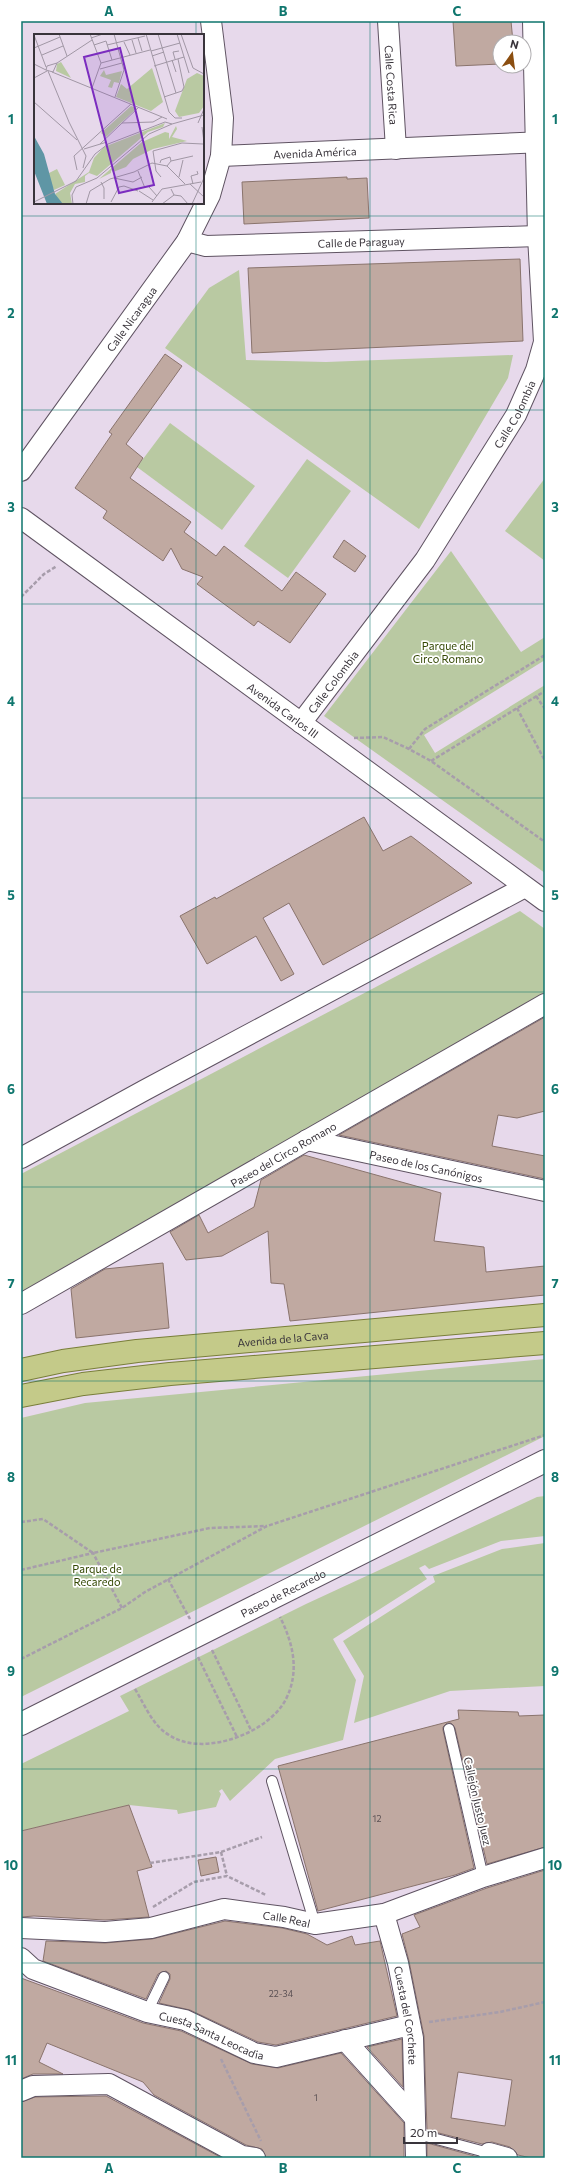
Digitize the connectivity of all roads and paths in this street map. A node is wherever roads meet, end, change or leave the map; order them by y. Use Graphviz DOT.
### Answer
graph roads {
  1 [pos="211,21"];
  2 [pos="388,21"];
  3 [pos="532,21"];
  4 [pos="541,142"];
  5 [pos="396,149"];
  6 [pos="221,156"];
  7 [pos="538,236"];
  8 [pos="186,241"];
  9 [pos="21,471"];
  10 [pos="21,518"];
  11 [pos="67,552"];
  12 [pos="21,597"];
  13 [pos="545,655"];
  14 [pos="545,691"];
  15 [pos="536,696"];
  16 [pos="517,708"];
  17 [pos="545,709"];
  18 [pos="301,723"];
  19 [pos="409,749"];
  20 [pos="341,752"];
  21 [pos="432,761"];
  22 [pos="545,761"];
  23 [pos="545,842"];
  24 [pos="526,886"];
  25 [pos="545,900"];
  26 [pos="545,1004"];
  27 [pos="307,1140"];
  28 [pos="21,1158"];
  29 [pos="545,1191"];
  30 [pos="21,1304"];
  31 [pos="545,1315"];
  32 [pos="545,1343"];
  33 [pos="21,1370"];
  34 [pos="21,1396"];
  35 [pos="545,1435"];
  36 [pos="545,1461"];
  37 [pos="21,1522"];
  38 [pos="267,1526"];
  39 [pos="92,1553"];
  40 [pos="21,1570"];
  41 [pos="168,1579"];
  42 [pos="122,1608"];
  43 [pos="280,1617"];
  44 [pos="191,1621"];
  45 [pos="212,1650"];
  46 [pos="198,1657"];
  47 [pos="21,1659"];
  48 [pos="135,1689"];
  49 [pos="21,1724"];
  50 [pos="449,1729"];
  51 [pos="251,1730"];
  52 [pos="237,1737"];
  53 [pos="272,1782"];
  54 [pos="262,1837"];
  55 [pos="221,1852"];
  56 [pos="545,1858"];
  57 [pos="150,1863"];
  58 [pos="226,1876"];
  59 [pos="483,1878"];
  60 [pos="384,1914"];
  61 [pos="315,1924"];
  62 [pos="21,1928"];
  63 [pos="21,1958"];
  64 [pos="164,1977"];
  65 [pos="545,2002"];
  66 [pos="147,2012"];
  67 [pos="410,2025"];
  68 [pos="209,2033"];
  69 [pos="344,2040"];
  70 [pos="21,2091"];
  71 [pos="414,2125"];
  72 [pos="259,2151"];
  73 [pos="498,2155"];
  74 [pos="416,2158"];
  1 -- 6 [label="street"];
  2 -- 5 [label="street, Calle Costa Rica"];
  3 -- 4 [label="street, Calle Colombia"];
  4 -- 5 [label="street, Avenida América"];
  4 -- 7 [label="street, Calle Colombia"];
  5 -- 6 [label="street, Avenida América"];
  6 -- 8 [label="street, Calle Nicaragua"];
  7 -- 8 [label="street, Calle de Paraguay"];
  7 -- 18 [label="street, Calle Colombia"];
  8 -- 9 [label="street, Calle Nicaragua"];
  10 -- 11 [label="street, Avenida Carlos III"];
  11 -- 12 [label="path"];
  11 -- 18 [label="street, Avenida Carlos III"];
  13 -- 19 [label="path"];
  14 -- 15 [label="path"];
  15 -- 16 [label="path"];
  15 -- 17 [label="path"];
  16 -- 21 [label="path"];
  16 -- 22 [label="path"];
  18 -- 20 [label="street, Avenida Carlos III"];
  19 -- 20 [label="path"];
  19 -- 21 [label="path"];
  20 -- 24 [label="street, Avenida Carlos III"];
  21 -- 23 [label="path"];
  24 -- 25 [label="street, Avenida Carlos III"];
  24 -- 28 [label="street"];
  26 -- 27 [label="street, Paseo del Circo Romano"];
  27 -- 29 [label="street, Paseo de los Canónigos"];
  27 -- 30 [label="street, Paseo del Circo Romano"];
  31 -- 33 [label="main road, Avenida de la Cava"];
  32 -- 34 [label="main road"];
  35 -- 38 [label="path"];
  36 -- 49 [label="street, Paseo de Recaredo"];
  37 -- 39 [label="path"];
  38 -- 39 [label="path"];
  38 -- 41 [label="path"];
  39 -- 40 [label="path"];
  39 -- 42 [label="path"];
  41 -- 42 [label="path"];
  41 -- 44 [label="path"];
  42 -- 47 [label="path"];
  43 -- 51 [label="path"];
  45 -- 51 [label="path"];
  46 -- 52 [label="path"];
  48 -- 52 [label="path"];
  50 -- 59 [label="lane, Callejón Justo Juez"];
  51 -- 52 [label="path"];
  53 -- 61 [label="lane"];
  54 -- 55 [label="path"];
  55 -- 57 [label="path"];
  55 -- 58 [label="path"];
  56 -- 59 [label="street, Calle Real"];
  59 -- 60 [label="street, Calle Real"];
  60 -- 61 [label="street, Calle Real"];
  60 -- 67 [label="street, Cuesta del Corchete"];
  61 -- 62 [label="street, Calle Real"];
  63 -- 66 [label="street, Cuesta Santa Leocadia"];
  64 -- 66 [label="lane"];
  65 -- 67 [label="path"];
  66 -- 68 [label="street, Cuesta Santa Leocadia"];
  67 -- 69 [label="street, Cuesta Santa Leocadia"];
  67 -- 71 [label="street, Cuesta del Corchete"];
  68 -- 69 [label="street, Cuesta Santa Leocadia"];
  68 -- 72 [label="path"];
  69 -- 71 [label="street"];
  70 -- 72 [label="street"];
  71 -- 73 [label="lane"];
  71 -- 74 [label="street, Cuesta del Corchete"];
}
